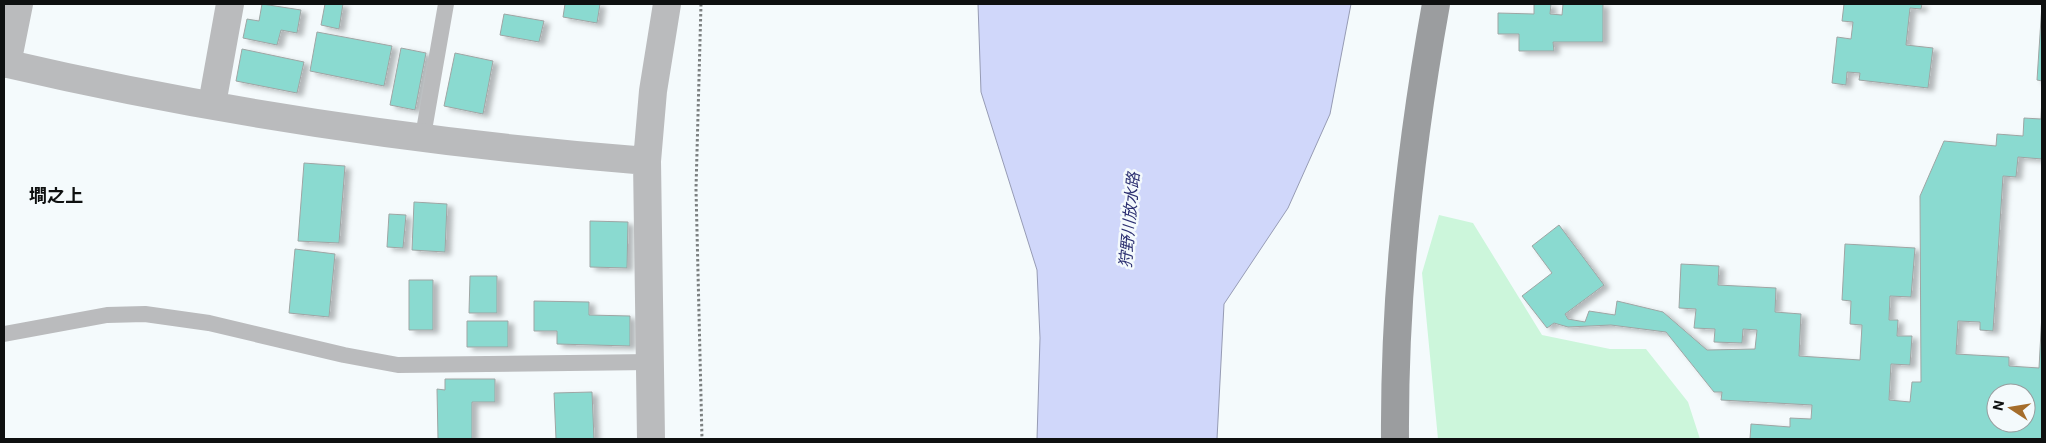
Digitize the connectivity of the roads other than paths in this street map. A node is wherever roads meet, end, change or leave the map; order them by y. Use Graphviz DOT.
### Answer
graph roads {
  1 [pos="19,4"];
  2 [pos="230,4"];
  3 [pos="446,4"];
  4 [pos="668,4"];
  5 [pos="1436,4"];
  6 [pos="6,64"];
  7 [pos="212,104"];
  8 [pos="423,136"];
  9 [pos="648,161"];
  10 [pos="4,334"];
  11 [pos="651,362"];
  12 [pos="651,439"];
  13 [pos="1395,439"];
  1 -- 6 [label="street"];
  2 -- 7 [label="street"];
  3 -- 8 [label="lane"];
  4 -- 9 [label="street"];
  5 -- 13 [label="street"];
  6 -- 7 [label="street"];
  7 -- 8 [label="street"];
  8 -- 9 [label="street"];
  9 -- 11 [label="street"];
  10 -- 11 [label="lane"];
  11 -- 12 [label="street"];
}
